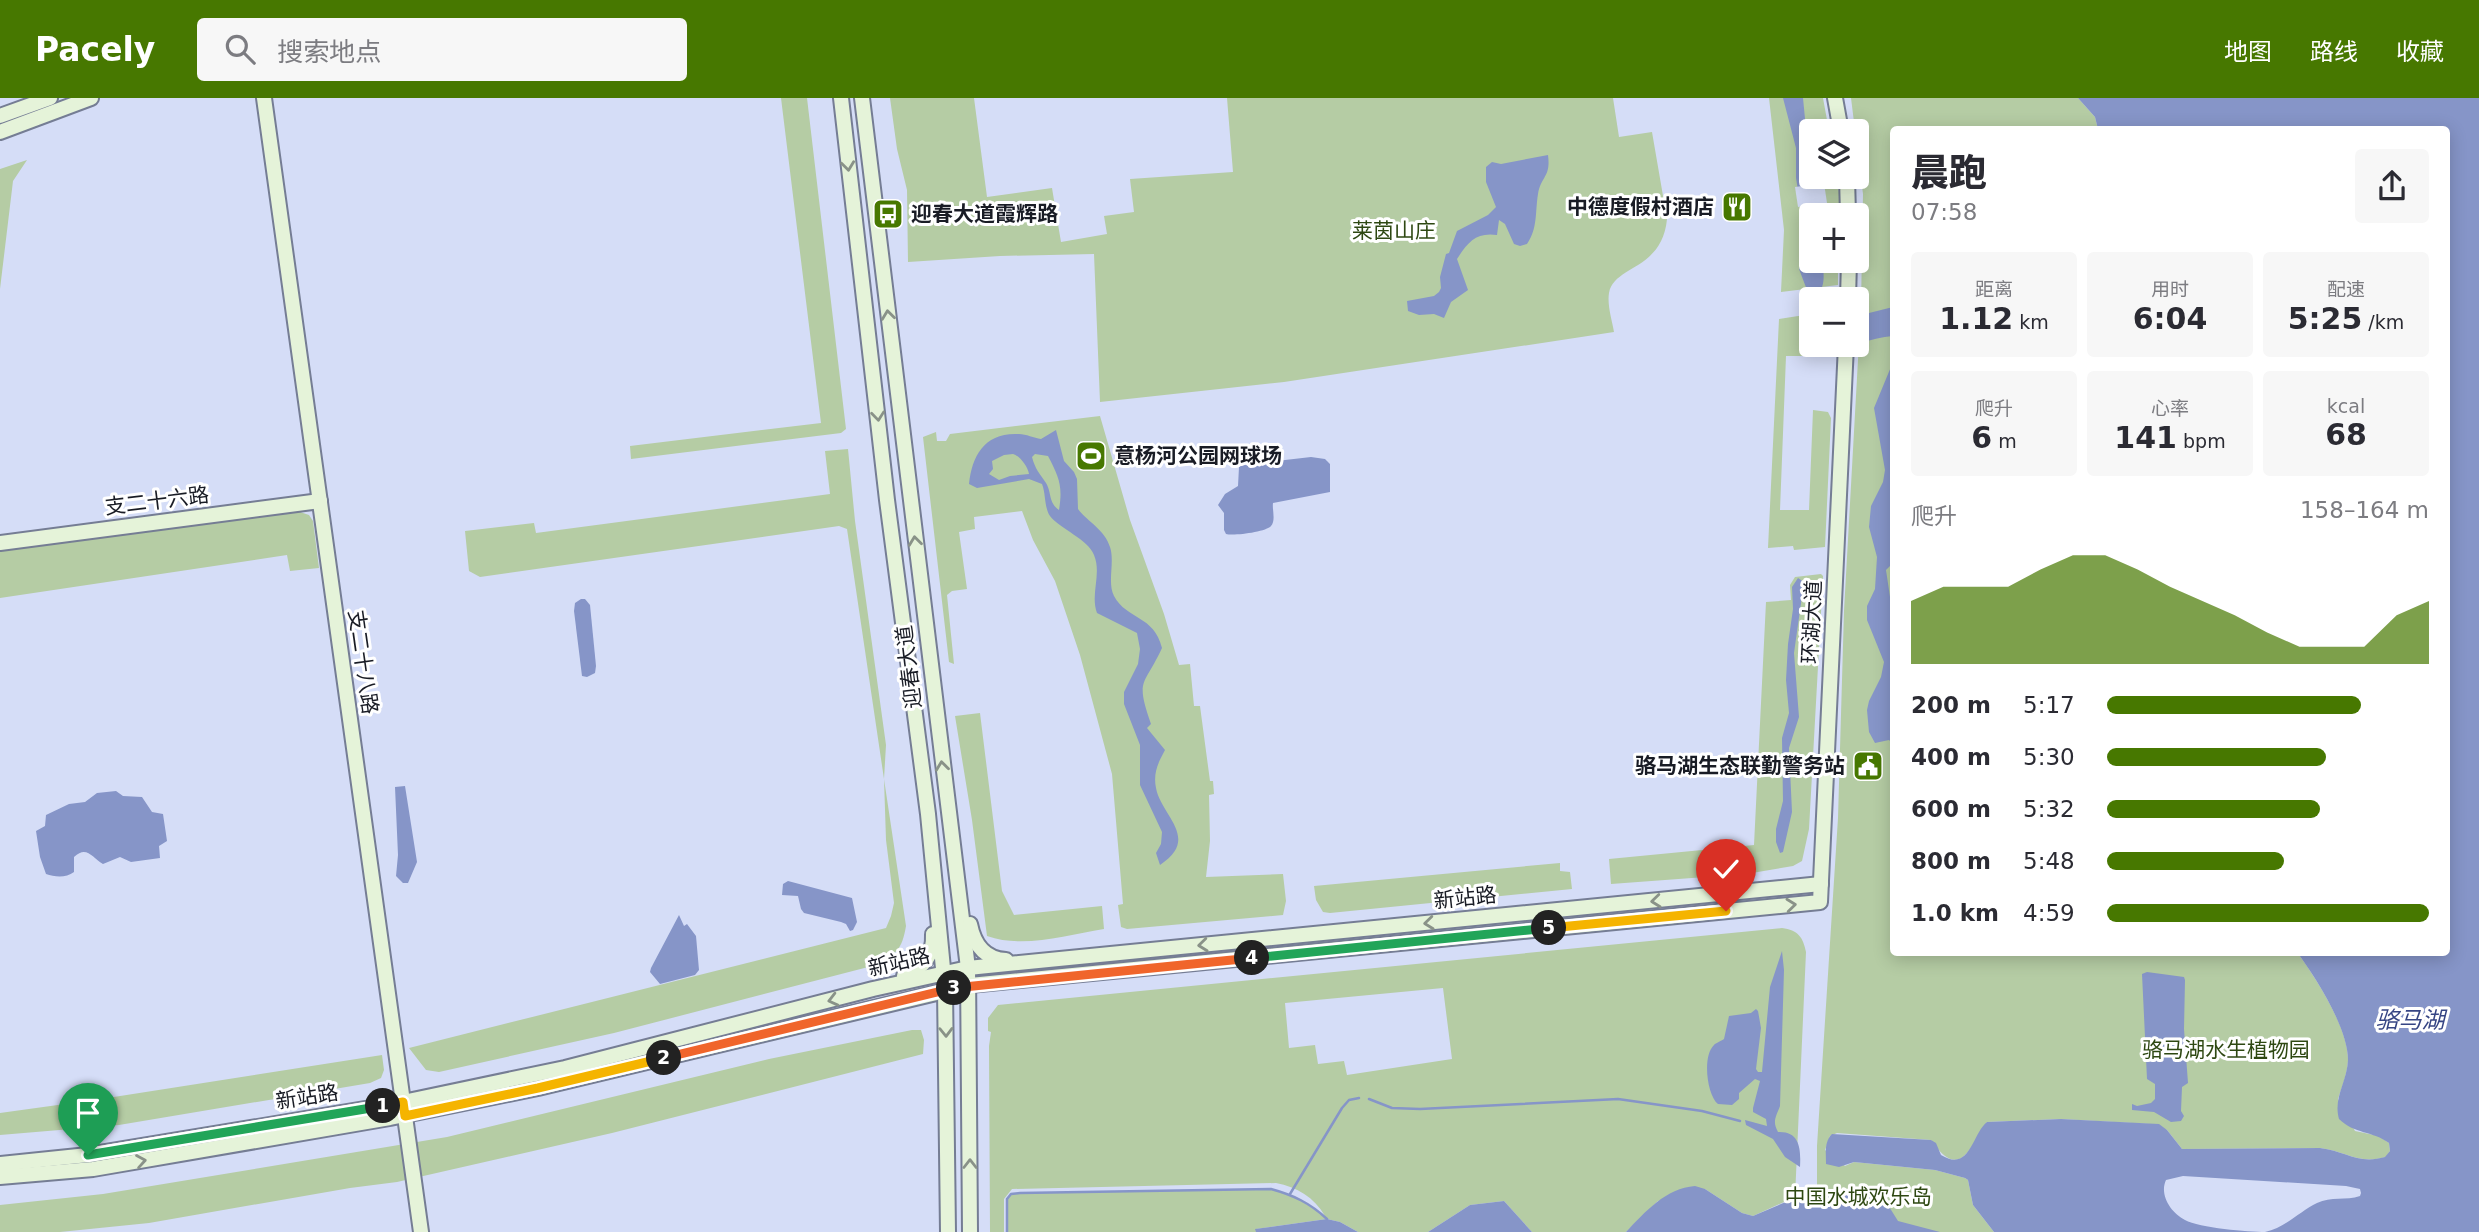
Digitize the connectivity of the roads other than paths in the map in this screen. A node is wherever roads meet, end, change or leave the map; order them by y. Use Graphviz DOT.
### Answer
graph roads {
  1 [pos="50,98"];
  2 [pos="90,98"];
  3 [pos="264,98"];
  4 [pos="841,98"];
  5 [pos="862,98"];
  6 [pos="1835,98"];
  7 [pos="0,108"];
  8 [pos="37,110"];
  9 [pos="0,116"];
  10 [pos="1839,119"];
  11 [pos="0,132"];
  12 [pos="0,138"];
  13 [pos="1846,357"];
  14 [pos="320,501"];
  15 [pos="0,543"];
  16 [pos="946,796"];
  17 [pos="928,814"];
  18 [pos="1821,884"];
  19 [pos="958,892"];
  20 [pos="936,895"];
  21 [pos="1820,902"];
  22 [pos="1035,962"];
  23 [pos="968,968"];
  24 [pos="944,973"];
  25 [pos="970,985"];
  26 [pos="873,989"];
  27 [pos="945,989"];
  28 [pos="404,1109"];
  29 [pos="0,1164"];
  30 [pos="0,1178"];
  31 [pos="421,1232"];
  32 [pos="948,1232"];
  33 [pos="971,1232"];
  1 -- 8 [label="street"];
  2 -- 8 [label="street"];
  3 -- 14 [label="street, 支二十八路"];
  4 -- 17 [label="street, 迎春大道, one-way"];
  16 -- 5 [label="street, 迎春大道, one-way"];
  6 -- 10 [label="street"];
  7 -- 8 [label="street"];
  8 -- 9 [label="street"];
  8 -- 11 [label="street"];
  8 -- 12 [label="street"];
  13 -- 18 [label="street, 环湖大道"];
  14 -- 15 [label="street, 支二十六路"];
  14 -- 28 [label="street, 支二十八路"];
  16 -- 19 [label="street, 迎春大道"];
  16 -- 22 [label="street"];
  17 -- 20 [label="street, 迎春大道"];
  17 -- 26 [label="street"];
  18 -- 21 [label="street, 环湖大道"];
  18 -- 22 [label="street, 新站路, one-way"];
  19 -- 20 [label="street"];
  19 -- 23 [label="street, 迎春大道"];
  20 -- 24 [label="street, 迎春大道"];
  25 -- 21 [label="street, 新站路, one-way"];
  22 -- 23 [label="street, 新站路"];
  23 -- 24 [label="street, 新站路"];
  23 -- 25 [label="street, 迎春大道"];
  24 -- 26 [label="street, 新站路"];
  24 -- 27 [label="street, 迎春大道"];
  25 -- 27 [label="street, 新站路"];
  33 -- 25 [label="street, 迎春大道, one-way"];
  26 -- 28 [label="street, 新站路, one-way"];
  27 -- 28 [label="street, 新站路"];
  27 -- 32 [label="street, 迎春大道, one-way"];
  28 -- 29 [label="street, 新站路"];
  30 -- 28 [label="street, 新站路, one-way"];
  28 -- 31 [label="street, 支二十八路"];
}
